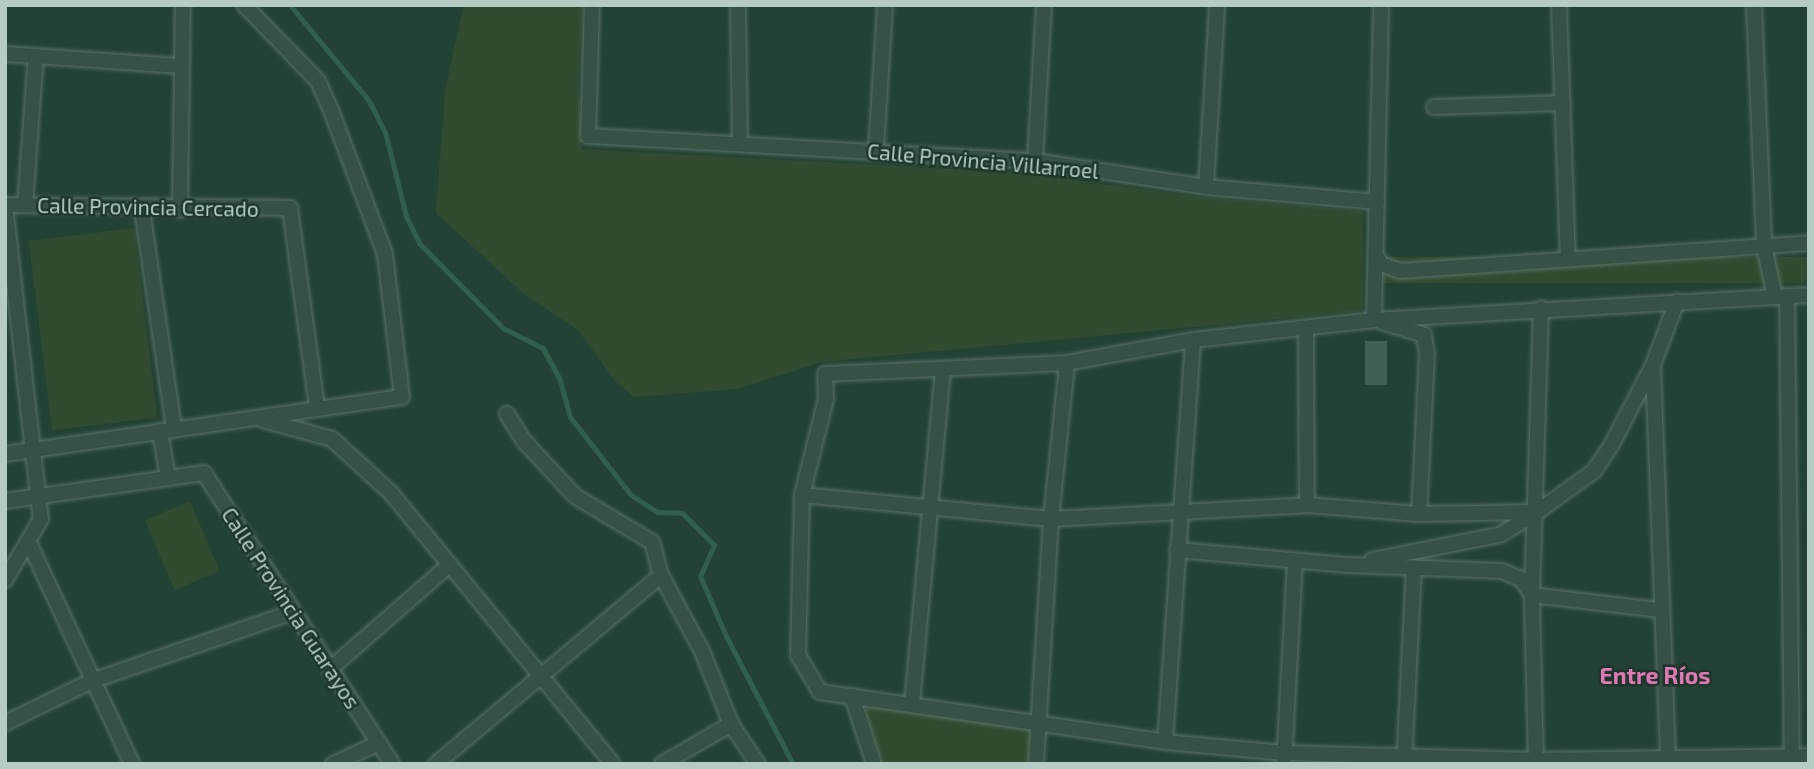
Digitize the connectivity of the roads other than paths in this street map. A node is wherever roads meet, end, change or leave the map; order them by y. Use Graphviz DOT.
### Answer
graph roads {
  1 [pos="183,5"];
  2 [pos="244,5"];
  3 [pos="592,5"];
  4 [pos="738,5"];
  5 [pos="885,5"];
  6 [pos="1044,5"];
  7 [pos="1217,5"];
  8 [pos="1381,5"];
  9 [pos="1559,5"];
  10 [pos="1754,5"];
  11 [pos="5,54"];
  12 [pos="36,56"];
  13 [pos="181,65"];
  14 [pos="1563,103"];
  15 [pos="1434,107"];
  16 [pos="740,141"];
  17 [pos="876,150"];
  18 [pos="1035,161"];
  19 [pos="1206,187"];
  20 [pos="1377,202"];
  21 [pos="5,205"];
  22 [pos="25,205"];
  23 [pos="142,209"];
  24 [pos="180,210"];
  25 [pos="1809,243"];
  26 [pos="1764,246"];
  27 [pos="1376,255"];
  28 [pos="1568,258"];
  29 [pos="11,294"];
  30 [pos="1809,295"];
  31 [pos="1781,297"];
  32 [pos="1677,301"];
  33 [pos="1541,309"];
  34 [pos="1374,320"];
  35 [pos="1306,329"];
  36 [pos="1193,340"];
  37 [pos="1067,363"];
  38 [pos="1653,365"];
  39 [pos="943,370"];
  40 [pos="317,407"];
  41 [pos="507,414"];
  42 [pos="255,418"];
  43 [pos="167,430"];
  44 [pos="36,449"];
  45 [pos="5,454"];
  46 [pos="168,478"];
  47 [pos="802,495"];
  48 [pos="39,496"];
  49 [pos="5,501"];
  50 [pos="930,504"];
  51 [pos="1307,505"];
  52 [pos="1179,510"];
  53 [pos="1537,512"];
  54 [pos="1419,514"];
  55 [pos="1051,519"];
  56 [pos="30,545"];
  57 [pos="1177,550"];
  58 [pos="1295,561"];
  59 [pos="1347,565"];
  60 [pos="448,566"];
  61 [pos="1414,567"];
  62 [pos="661,575"];
  63 [pos="5,580"];
  64 [pos="1532,595"];
  65 [pos="1660,610"];
  66 [pos="294,612"];
  67 [pos="330,668"];
  68 [pos="539,676"];
  69 [pos="94,680"];
  70 [pos="852,696"];
  71 [pos="912,705"];
  72 [pos="5,723"];
  73 [pos="1041,723"];
  74 [pos="731,724"];
  75 [pos="1165,742"];
  76 [pos="379,743"];
  77 [pos="1809,756"];
  78 [pos="1284,759"];
  79 [pos="1405,759"];
  80 [pos="1793,760"];
  81 [pos="1536,762"];
  82 [pos="1668,762"];
  83 [pos="132,764"];
  84 [pos="333,764"];
  85 [pos="392,764"];
  86 [pos="436,764"];
  87 [pos="613,764"];
  88 [pos="662,764"];
  89 [pos="758,764"];
  90 [pos="874,764"];
  91 [pos="1036,764"];
  1 -- 13 [label="street"];
  2 -- 40 [label="street"];
  3 -- 16 [label="street, Calle Provincia Villarroel"];
  4 -- 16 [label="street"];
  5 -- 17 [label="street"];
  6 -- 18 [label="street"];
  7 -- 19 [label="street"];
  8 -- 20 [label="street"];
  9 -- 14 [label="street"];
  10 -- 26 [label="street"];
  11 -- 12 [label="street"];
  12 -- 13 [label="street"];
  12 -- 22 [label="street"];
  13 -- 24 [label="street"];
  14 -- 15 [label="street"];
  14 -- 28 [label="street"];
  16 -- 17 [label="street, Calle Provincia Villarroel"];
  17 -- 18 [label="street, Calle Provincia Villarroel"];
  18 -- 19 [label="street, Calle Provincia Villarroel"];
  19 -- 20 [label="street, Calle Provincia Villarroel"];
  20 -- 27 [label="street"];
  21 -- 22 [label="street, Calle Provincia Cercado"];
  21 -- 29 [label="street"];
  22 -- 23 [label="street, Calle Provincia Cercado"];
  23 -- 24 [label="street, Calle Provincia Cercado"];
  23 -- 43 [label="street"];
  24 -- 40 [label="street, Calle Provincia Cercado"];
  25 -- 26 [label="street"];
  26 -- 28 [label="street"];
  26 -- 31 [label="street"];
  27 -- 28 [label="street"];
  27 -- 34 [label="street"];
  29 -- 44 [label="street"];
  30 -- 31 [label="street"];
  31 -- 32 [label="street"];
  31 -- 80 [label="street"];
  32 -- 33 [label="street"];
  32 -- 38 [label="street"];
  33 -- 34 [label="street"];
  33 -- 53 [label="street"];
  34 -- 35 [label="street"];
  34 -- 54 [label="street"];
  35 -- 36 [label="street"];
  35 -- 51 [label="street"];
  36 -- 37 [label="street"];
  36 -- 52 [label="street"];
  37 -- 39 [label="street"];
  37 -- 55 [label="street"];
  38 -- 53 [label="street"];
  38 -- 65 [label="street"];
  39 -- 47 [label="street"];
  39 -- 50 [label="street"];
  40 -- 42 [label="street"];
  41 -- 62 [label="street"];
  42 -- 43 [label="street"];
  42 -- 60 [label="street"];
  43 -- 44 [label="street"];
  43 -- 46 [label="street"];
  44 -- 45 [label="street"];
  44 -- 48 [label="street"];
  46 -- 48 [label="street"];
  46 -- 66 [label="street, Calle Provincia Guarayos"];
  47 -- 50 [label="street"];
  47 -- 70 [label="street"];
  48 -- 49 [label="street"];
  48 -- 56 [label="street"];
  50 -- 55 [label="street"];
  50 -- 71 [label="street"];
  51 -- 52 [label="street"];
  51 -- 54 [label="street"];
  52 -- 55 [label="street"];
  52 -- 57 [label="street"];
  53 -- 54 [label="street"];
  53 -- 59 [label="street"];
  53 -- 64 [label="street"];
  55 -- 73 [label="street"];
  56 -- 63 [label="street"];
  56 -- 69 [label="street"];
  57 -- 58 [label="street"];
  57 -- 75 [label="street"];
  58 -- 59 [label="street"];
  58 -- 78 [label="street"];
  59 -- 61 [label="street"];
  60 -- 67 [label="street"];
  60 -- 68 [label="street"];
  61 -- 64 [label="street"];
  61 -- 79 [label="street"];
  62 -- 68 [label="street"];
  62 -- 74 [label="street"];
  64 -- 65 [label="street"];
  64 -- 81 [label="street"];
  65 -- 82 [label="street"];
  66 -- 67 [label="street, Calle Provincia Guarayos"];
  66 -- 69 [label="street"];
  67 -- 76 [label="street, Calle Provincia Guarayos"];
  68 -- 86 [label="street"];
  68 -- 87 [label="street"];
  69 -- 72 [label="street"];
  69 -- 83 [label="street"];
  70 -- 71 [label="street"];
  70 -- 90 [label="street"];
  71 -- 73 [label="street"];
  73 -- 75 [label="street"];
  73 -- 91 [label="street"];
  74 -- 88 [label="street"];
  74 -- 89 [label="street"];
  75 -- 78 [label="street"];
  76 -- 84 [label="street"];
  76 -- 85 [label="street, Calle Provincia Guarayos"];
  77 -- 80 [label="street"];
  78 -- 79 [label="street"];
  79 -- 81 [label="street"];
  80 -- 82 [label="street"];
  81 -- 82 [label="street"];
}
